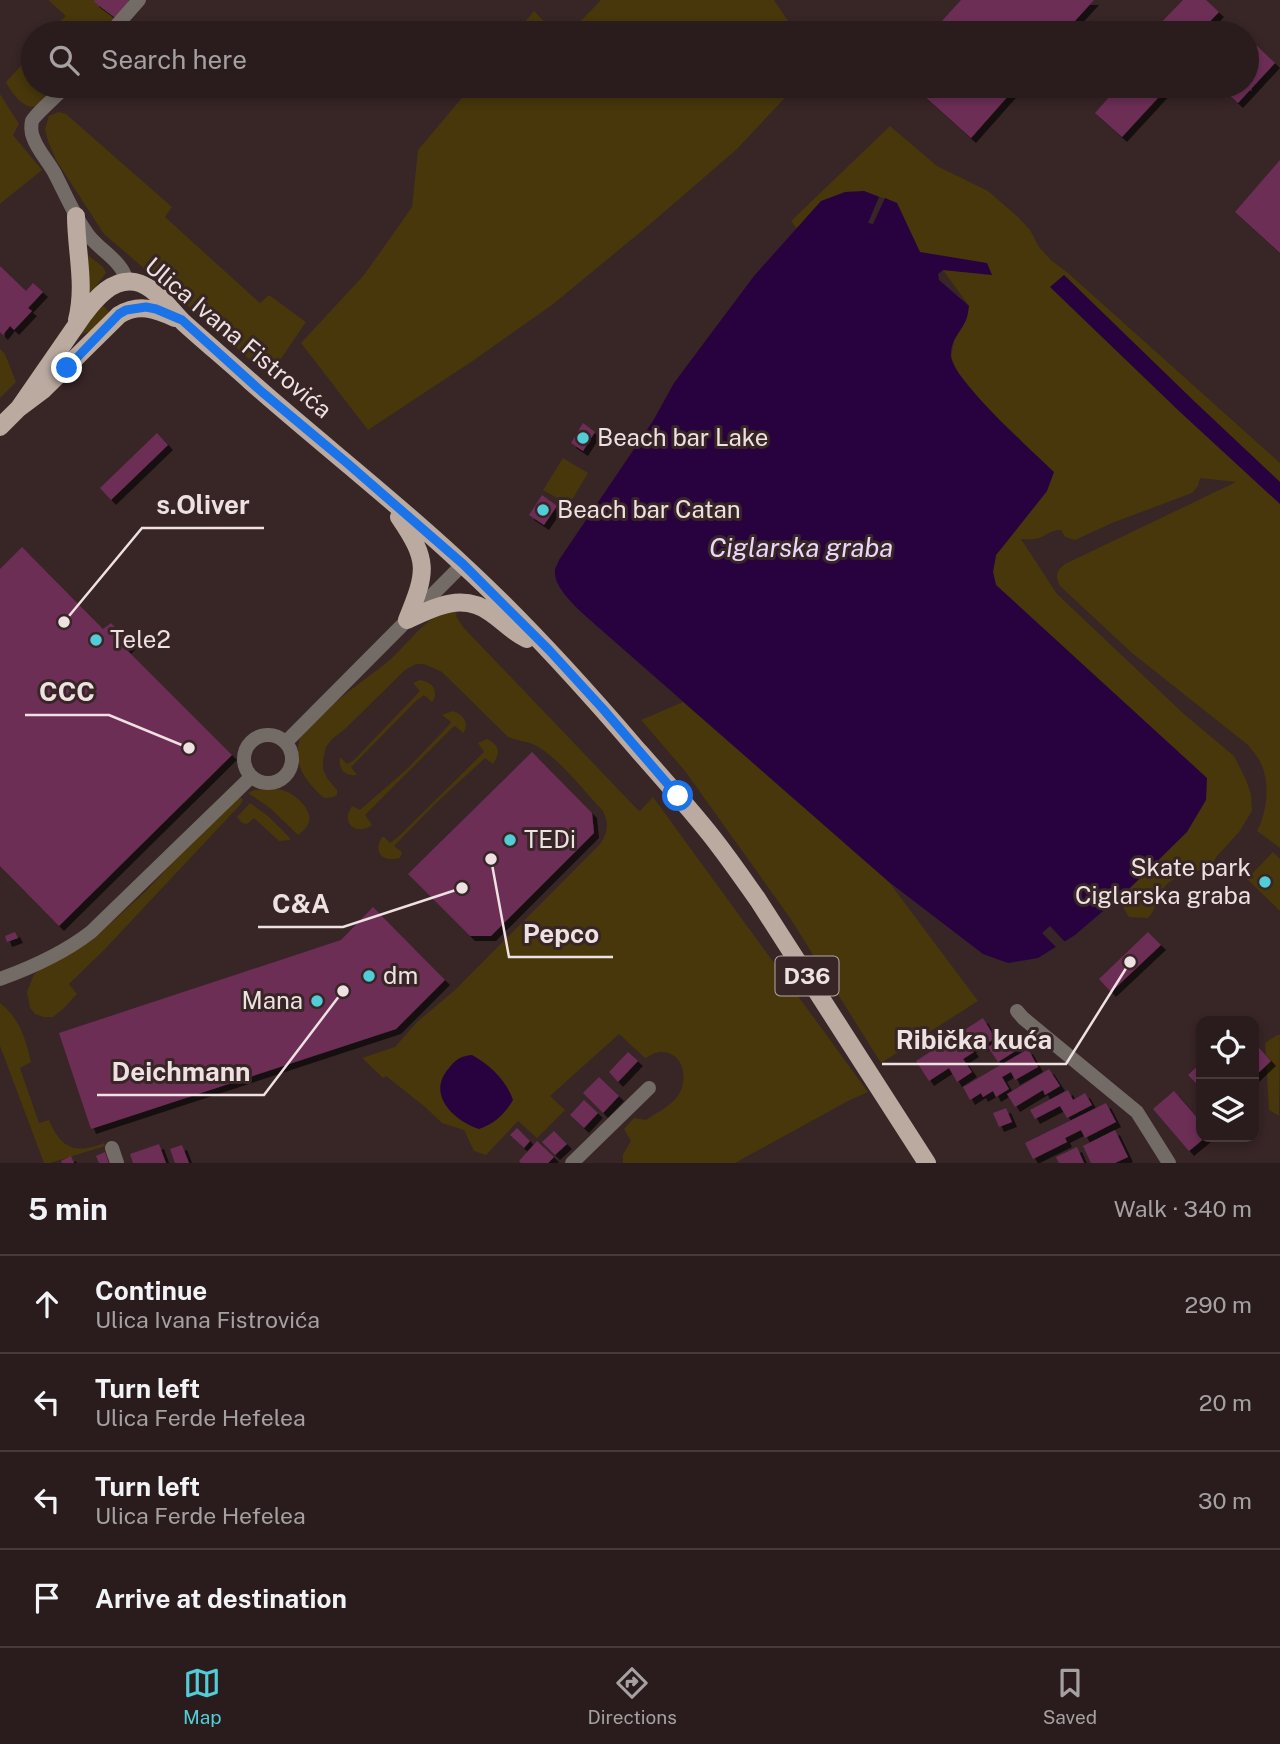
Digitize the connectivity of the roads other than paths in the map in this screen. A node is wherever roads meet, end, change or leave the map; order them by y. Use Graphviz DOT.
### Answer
graph roads {
  1 [pos="139,0"];
  2 [pos="121,21"];
  3 [pos="55,98"];
  4 [pos="76,215"];
  5 [pos="127,282"];
  6 [pos="119,314"];
  7 [pos="182,320"];
  8 [pos="75,327"];
  9 [pos="19,408"];
  10 [pos="0,428"];
  11 [pos="383,494"];
  12 [pos="463,564"];
  13 [pos="407,620"];
  14 [pos="549,650"];
  15 [pos="286,742"];
  16 [pos="251,776"];
  17 [pos="0,979"];
  18 [pos="1017,1011"];
  19 [pos="649,1087"];
  20 [pos="112,1148"];
  21 [pos="117,1163"];
  22 [pos="572,1163"];
  23 [pos="927,1163"];
  24 [pos="1169,1163"];
  1 -- 2 [label="street"];
  3 -- 4 [label="street, Ulica Ivana Fistrovića"];
  4 -- 5 [label="street, Ulica Ivana Fistrovića"];
  4 -- 8 [label="main road"];
  5 -- 6 [label="main road"];
  5 -- 7 [label="main road, Ulica Ivana Fistrovića / D36"];
  5 -- 8 [label="main road"];
  6 -- 7 [label="main road, D36"];
  6 -- 9 [label="main road"];
  7 -- 11 [label="main road, Ulica Ivana Fistrovića / D36"];
  8 -- 9 [label="main road"];
  9 -- 10 [label="main road"];
  11 -- 12 [label="main road, Ulica Ivana Fistrovića / D36"];
  11 -- 13 [label="main road"];
  12 -- 13 [label="street"];
  12 -- 14 [label="main road, Ulica Ivana Fistrovića / D36"];
  13 -- 14 [label="main road"];
  13 -- 15 [label="street"];
  14 -- 23 [label="main road, Ulica Ivana Fistrovića / D36"];
  15 -- 16 [label="street"];
  15 -- 16 [label="street"];
  16 -- 17 [label="street"];
  18 -- 24 [label="street"];
  19 -- 22 [label="street"];
  20 -- 21 [label="street"];
}
